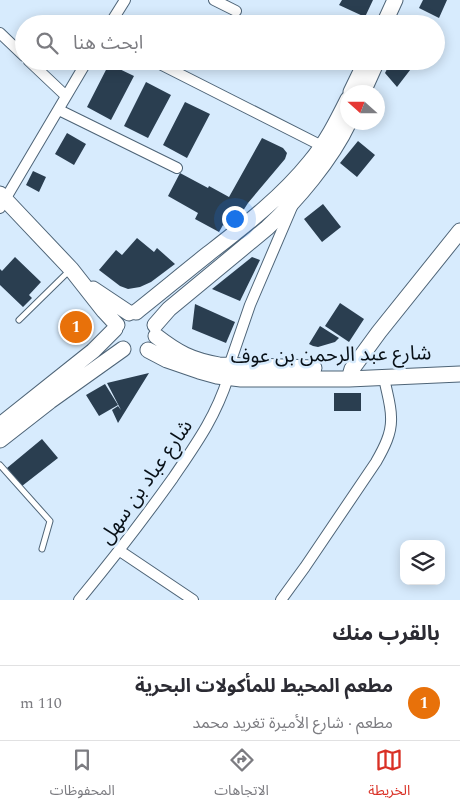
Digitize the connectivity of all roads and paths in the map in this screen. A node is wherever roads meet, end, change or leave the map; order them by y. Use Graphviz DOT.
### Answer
graph roads {
  1 [pos="125,0"];
  2 [pos="214,0"];
  3 [pos="395,0"];
  4 [pos="406,0"];
  5 [pos="236,10"];
  6 [pos="116,15"];
  7 [pos="388,15"];
  8 [pos="399,15"];
  9 [pos="0,34"];
  10 [pos="15,48"];
  11 [pos="39,70"];
  12 [pos="82,70"];
  13 [pos="172,70"];
  14 [pos="362,70"];
  15 [pos="373,70"];
  16 [pos="354,85"];
  17 [pos="366,85"];
  18 [pos="66,96"];
  19 [pos="58,110"];
  20 [pos="340,114"];
  21 [pos="345,130"];
  22 [pos="322,146"];
  23 [pos="177,168"];
  24 [pos="296,199"];
  25 [pos="2,201"];
  26 [pos="460,231"];
  27 [pos="71,269"];
  28 [pos="83,283"];
  29 [pos="132,312"];
  30 [pos="19,320"];
  31 [pos="116,327"];
  32 [pos="156,330"];
  33 [pos="123,348"];
  34 [pos="148,350"];
  35 [pos="460,363"];
  36 [pos="228,372"];
  37 [pos="350,374"];
  38 [pos="460,374"];
  39 [pos="384,377"];
  40 [pos="0,425"];
  41 [pos="0,440"];
  42 [pos="0,466"];
  43 [pos="42,549"];
  44 [pos="120,551"];
  45 [pos="79,600"];
  46 [pos="193,600"];
  47 [pos="281,600"];
  1 -- 6 [label="street"];
  2 -- 5 [label="street"];
  3 -- 7 [label="street"];
  4 -- 8 [label="street"];
  9 -- 10 [label="street"];
  11 -- 18 [label="street"];
  12 -- 18 [label="street"];
  13 -- 22 [label="street"];
  14 -- 16 [label="street"];
  15 -- 17 [label="street"];
  18 -- 19 [label="street"];
  19 -- 23 [label="street"];
  19 -- 25 [label="street"];
  20 -- 22 [label="street"];
  21 -- 24 [label="street"];
  22 -- 29 [label="street"];
  24 -- 32 [label="street"];
  24 -- 36 [label="street, شارع عباد بن سهل"];
  25 -- 27 [label="street"];
  26 -- 37 [label="street"];
  27 -- 28 [label="street"];
  27 -- 30 [label="lane"];
  28 -- 29 [label="street"];
  28 -- 31 [label="street"];
  29 -- 31 [label="street"];
  29 -- 32 [label="street"];
  31 -- 33 [label="street"];
  31 -- 40 [label="street"];
  32 -- 34 [label="street"];
  32 -- 36 [label="street, شارع عبد الرحمن بن عوف"];
  33 -- 34 [label="street"];
  33 -- 41 [label="street"];
  34 -- 36 [label="street, شارع عبد الرحمن بن عوف"];
  35 -- 37 [label="street, شارع عبد الرحمن بن عوف"];
  36 -- 37 [label="street, شارع عبد الرحمن بن عوف"];
  36 -- 44 [label="street, شارع عباد بن سهل"];
  37 -- 39 [label="street, شارع عبد الرحمن بن عوف"];
  38 -- 39 [label="street, شارع عبد الرحمن بن عوف"];
  39 -- 47 [label="street"];
  42 -- 43 [label="lane"];
  44 -- 45 [label="street, شارع عباد بن سهل"];
  44 -- 46 [label="street"];
}
